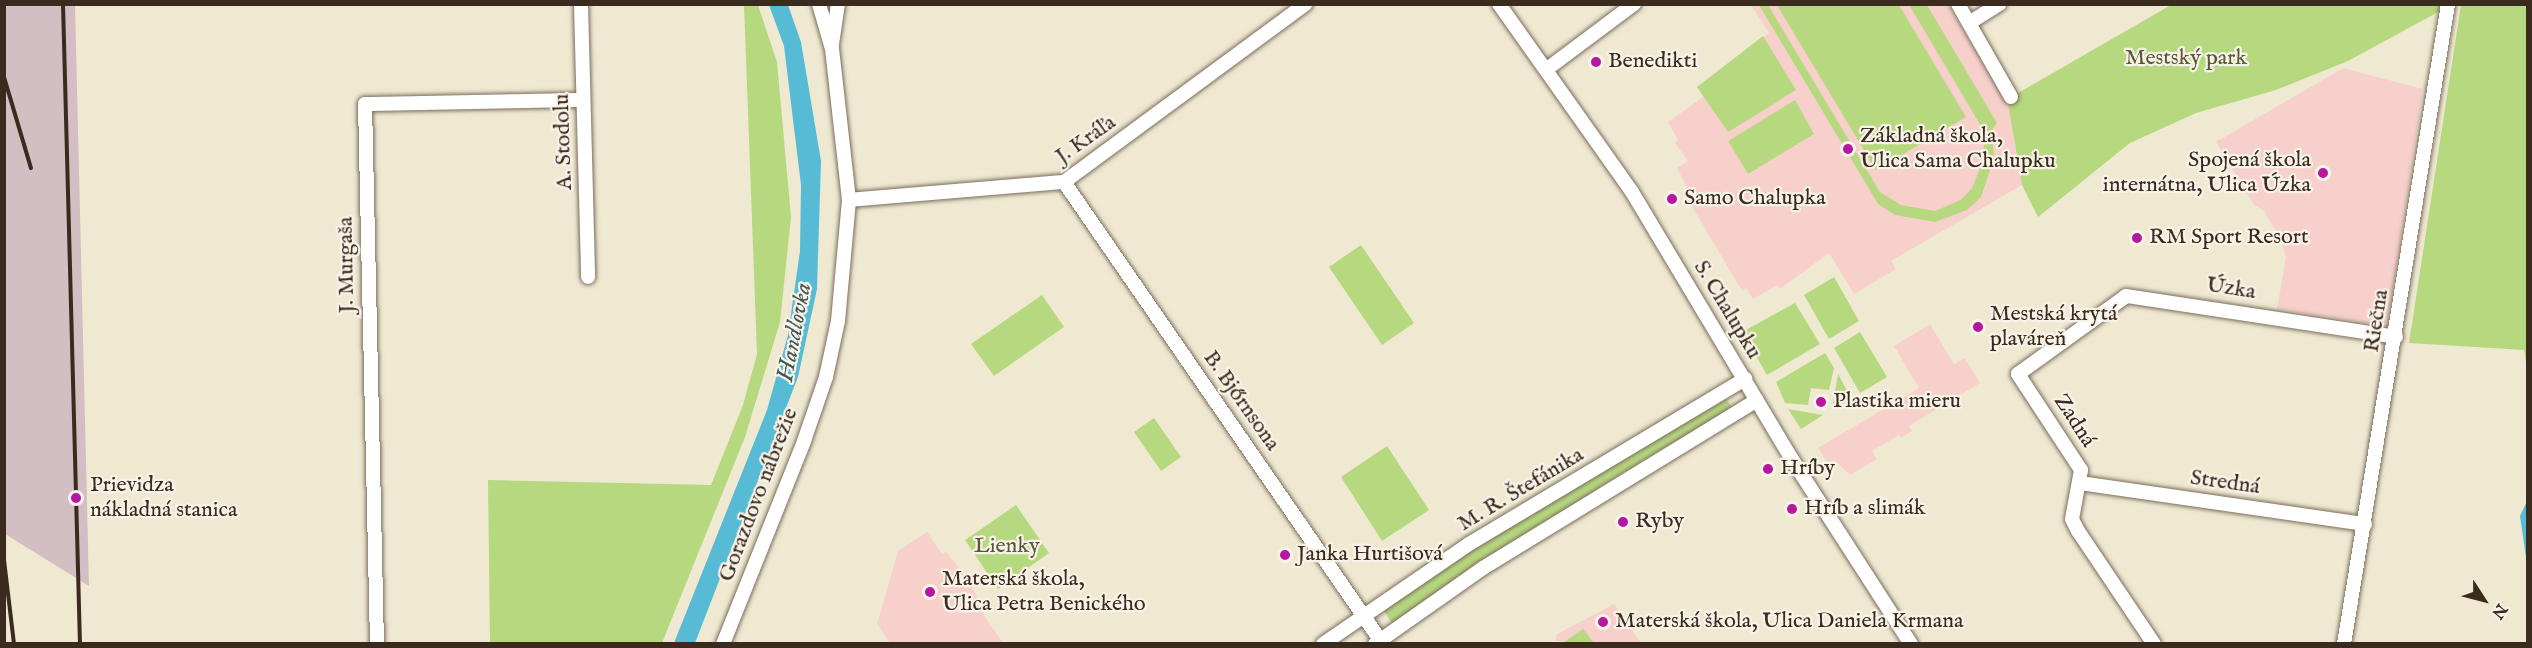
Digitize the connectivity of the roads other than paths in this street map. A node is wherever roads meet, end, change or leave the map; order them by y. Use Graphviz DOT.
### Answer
graph roads {
  1 [pos="581,4"];
  2 [pos="819,4"];
  3 [pos="838,4"];
  4 [pos="1305,4"];
  5 [pos="1499,4"];
  6 [pos="1634,4"];
  7 [pos="1958,4"];
  8 [pos="1999,4"];
  9 [pos="2448,4"];
  10 [pos="1969,23"];
  11 [pos="832,49"];
  12 [pos="1546,69"];
  13 [pos="2011,98"];
  14 [pos="584,100"];
  15 [pos="1064,182"];
  16 [pos="849,200"];
  17 [pos="588,277"];
  18 [pos="2071,334"];
  19 [pos="2396,337"];
  20 [pos="1745,379"];
  21 [pos="1757,400"];
  22 [pos="2080,483"];
  23 [pos="2365,524"];
  24 [pos="1364,615"];
  25 [pos="1379,642"];
  26 [pos="377,644"];
  27 [pos="723,644"];
  28 [pos="1323,644"];
  29 [pos="1911,644"];
  30 [pos="2154,644"];
  31 [pos="2344,644"];
  1 -- 14 [label="street, A. Stodolu"];
  2 -- 11 [label="street, Gorazdovo nábrežie"];
  3 -- 11 [label="street"];
  4 -- 15 [label="street, J. Kráľa"];
  5 -- 12 [label="street, S. Chalupku"];
  6 -- 12 [label="street"];
  7 -- 10 [label="street"];
  8 -- 10 [label="street"];
  9 -- 19 [label="street, Riečna"];
  10 -- 13 [label="street"];
  11 -- 16 [label="street, Gorazdovo nábrežie"];
  12 -- 20 [label="street, S. Chalupku"];
  14 -- 17 [label="street, A. Stodolu"];
  14 -- 26 [label="street, J. Murgaša"];
  15 -- 16 [label="street, J. Kráľa"];
  15 -- 24 [label="street, B. Bjőrnsona"];
  16 -- 27 [label="street, Gorazdovo nábrežie"];
  18 -- 19 [label="street, Úzka"];
  18 -- 22 [label="street, Zadná"];
  19 -- 23 [label="street, Riečna"];
  20 -- 21 [label="street, S. Chalupku"];
  20 -- 24 [label="street, M. R. Štefánika"];
  21 -- 25 [label="street, M. R. Štefánika"];
  21 -- 29 [label="street, S. Chalupku"];
  22 -- 23 [label="street, Stredná"];
  22 -- 30 [label="street, Zadná"];
  23 -- 31 [label="street, Riečna"];
  24 -- 25 [label="street, B. Bjőrnsona"];
  24 -- 28 [label="street, M. R. Štefánika"];
}
